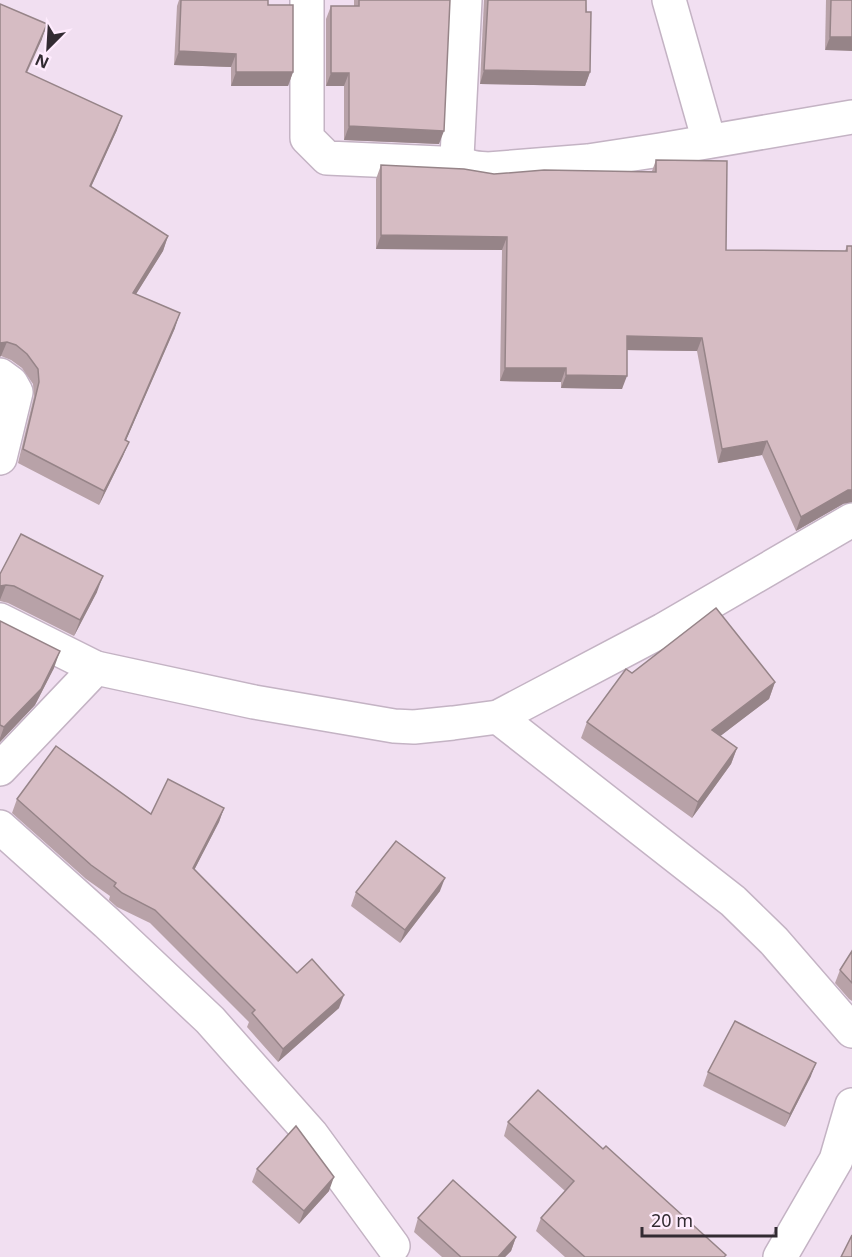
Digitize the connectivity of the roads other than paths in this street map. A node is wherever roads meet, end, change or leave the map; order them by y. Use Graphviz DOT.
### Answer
graph roads {
  1 [pos="307,0"];
  2 [pos="465,0"];
  3 [pos="669,0"];
  4 [pos="852,117"];
  5 [pos="709,141"];
  6 [pos="463,164"];
  7 [pos="0,375"];
  8 [pos="0,458"];
  9 [pos="852,520"];
  10 [pos="0,620"];
  11 [pos="96,668"];
  12 [pos="498,717"];
  13 [pos="0,769"];
  14 [pos="0,827"];
  15 [pos="852,1030"];
  16 [pos="852,1105"];
  17 [pos="393,1246"];
  18 [pos="780,1257"];
  1 -- 6 [label="street"];
  2 -- 6 [label="street"];
  3 -- 5 [label="street"];
  4 -- 5 [label="street"];
  5 -- 6 [label="street"];
  7 -- 8 [label="street"];
  9 -- 12 [label="street"];
  10 -- 11 [label="street"];
  11 -- 12 [label="street"];
  11 -- 13 [label="street"];
  12 -- 15 [label="street"];
  14 -- 17 [label="street"];
  16 -- 18 [label="street"];
}
